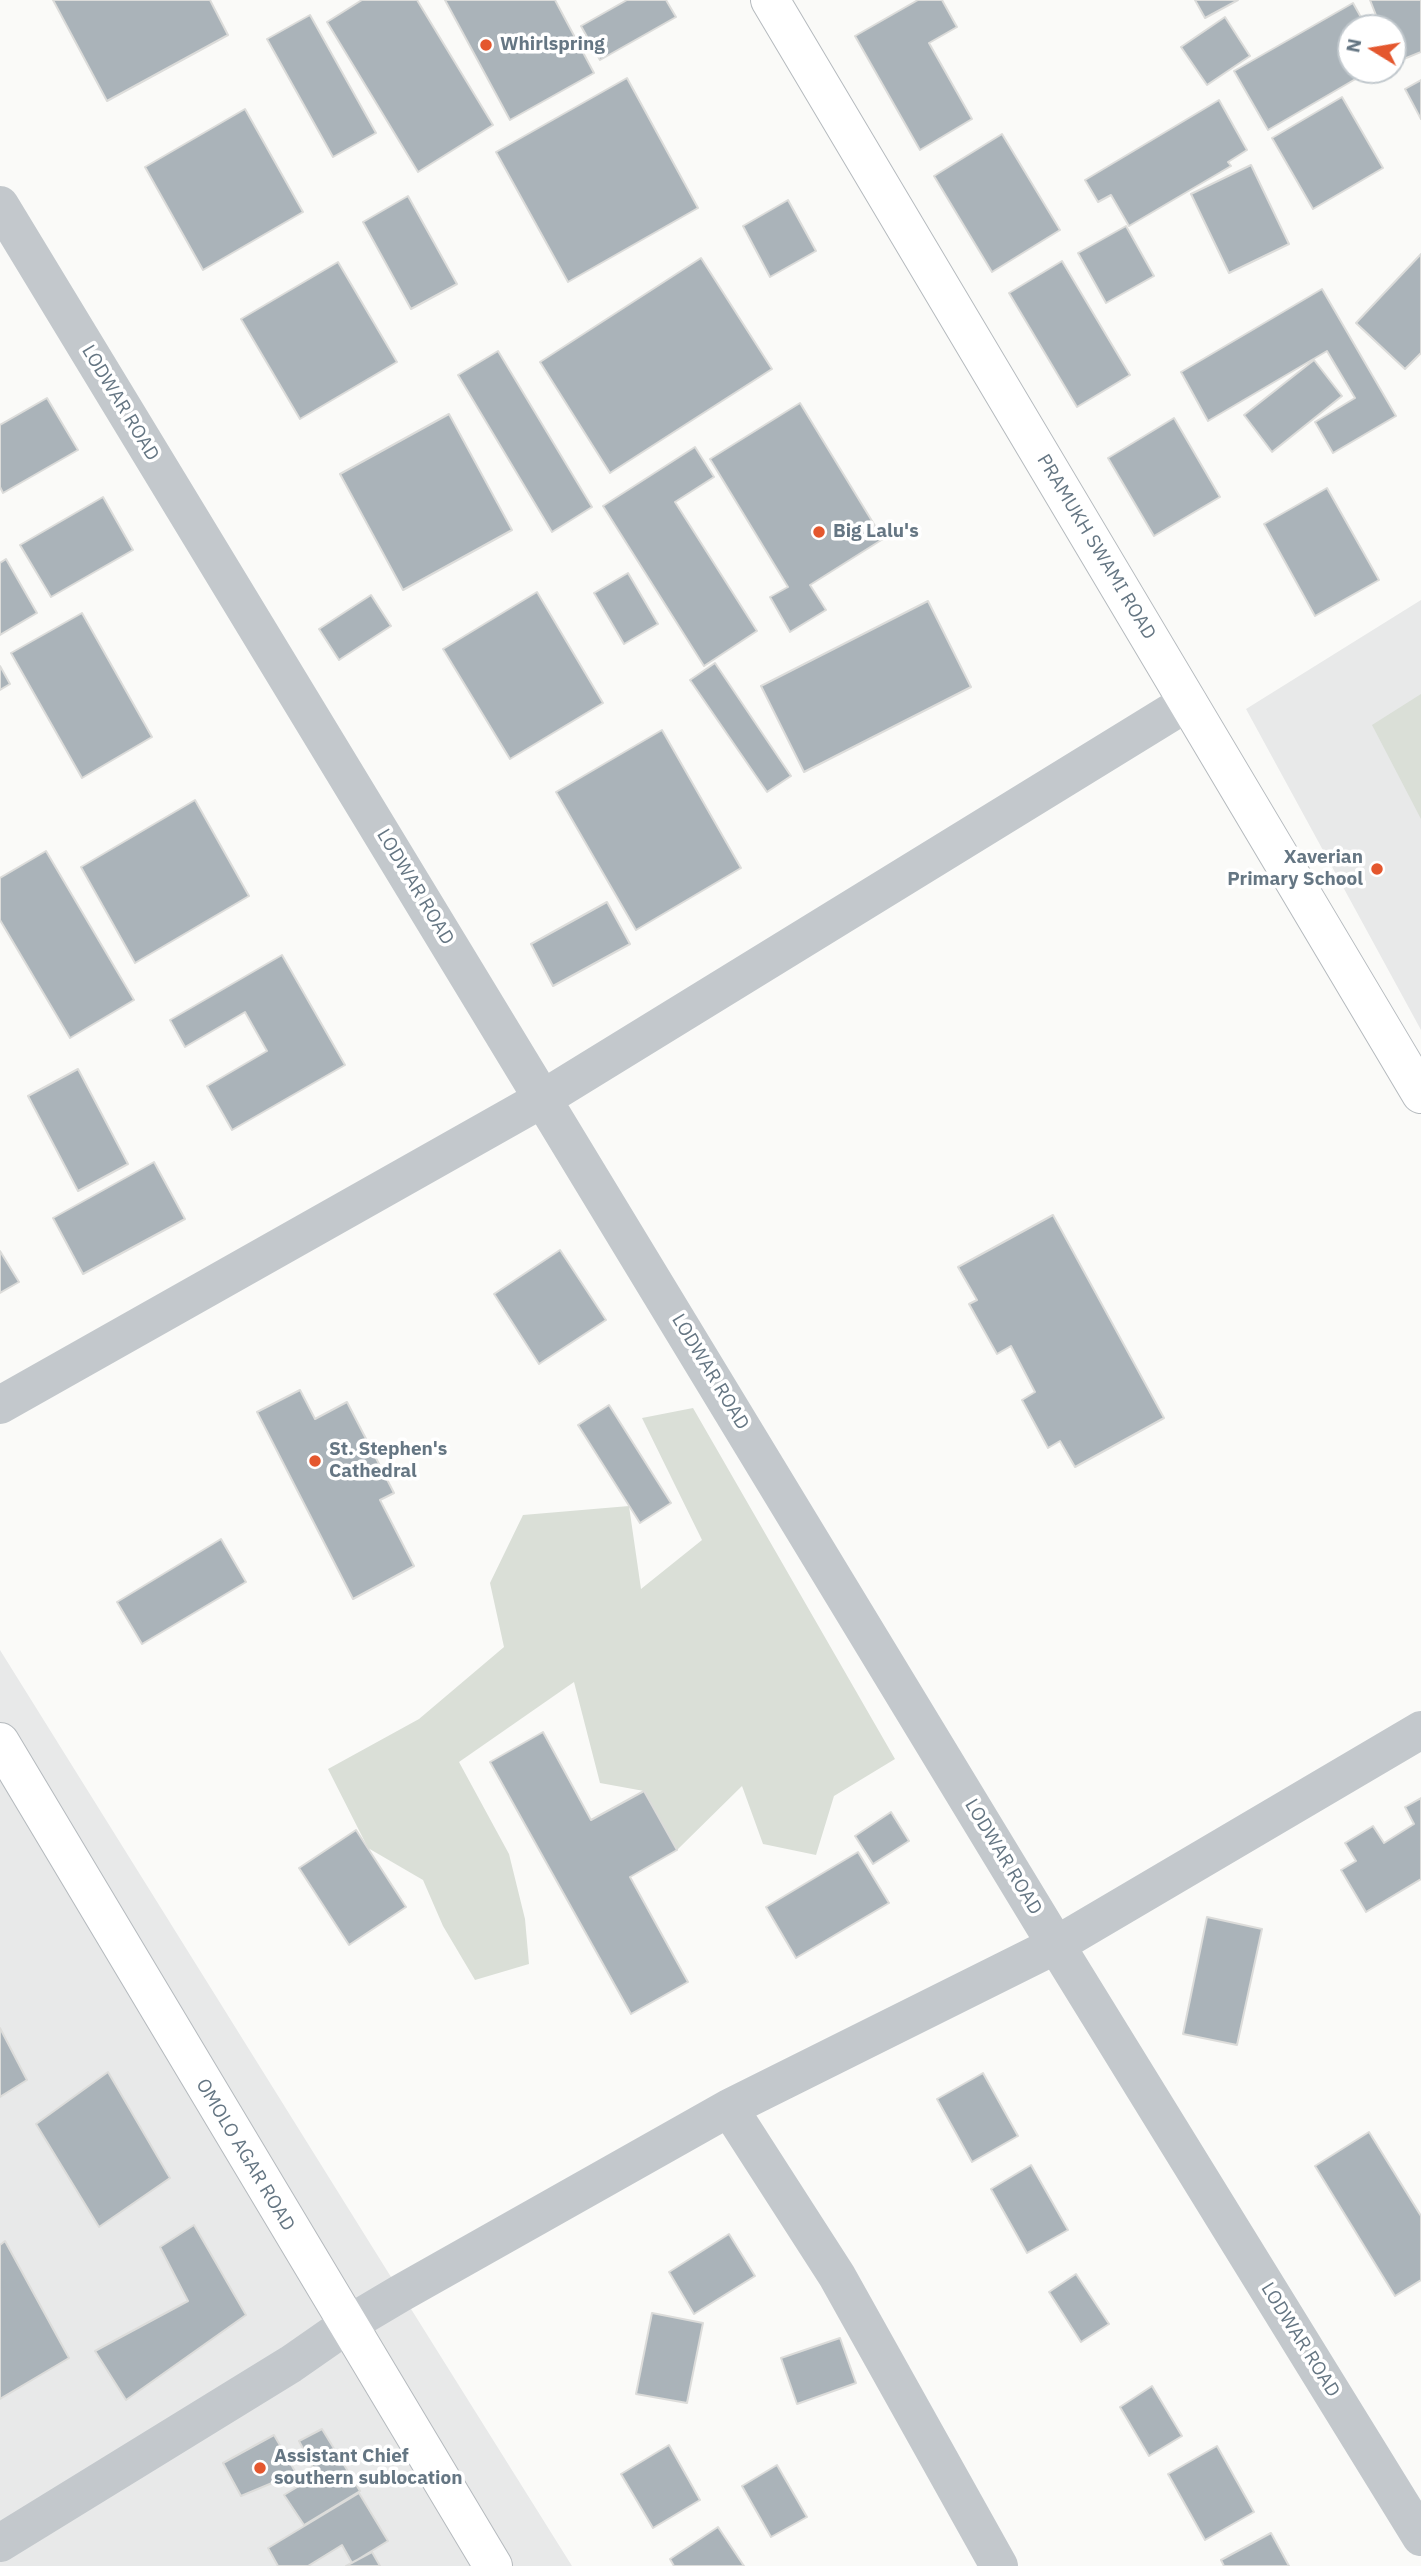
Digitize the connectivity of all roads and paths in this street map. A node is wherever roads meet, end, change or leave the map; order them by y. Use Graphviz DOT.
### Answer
graph roads {
  1 [pos="771,0"];
  2 [pos="0,205"];
  3 [pos="1188,702"];
  4 [pos="1421,1094"];
  5 [pos="544,1098"];
  6 [pos="0,1405"];
  7 [pos="1421,1730"];
  8 [pos="0,1742"];
  9 [pos="1056,1945"];
  10 [pos="729,2108"];
  11 [pos="346,2325"];
  12 [pos="1421,2537"];
  13 [pos="0,2543"];
  14 [pos="493,2566"];
  15 [pos="999,2566"];
  1 -- 3 [label="main road, PRAMUKH SWAMI ROAD"];
  2 -- 5 [label="street, LODWAR ROAD"];
  3 -- 4 [label="main road, PRAMUKH SWAMI ROAD"];
  3 -- 5 [label="street"];
  5 -- 6 [label="street"];
  5 -- 9 [label="street, LODWAR ROAD"];
  7 -- 9 [label="street"];
  8 -- 11 [label="main road, OMOLO AGAR ROAD"];
  9 -- 10 [label="street"];
  9 -- 12 [label="street, LODWAR ROAD"];
  10 -- 11 [label="street"];
  10 -- 15 [label="street"];
  11 -- 13 [label="street"];
  11 -- 14 [label="main road, OMOLO AGAR ROAD"];
}
